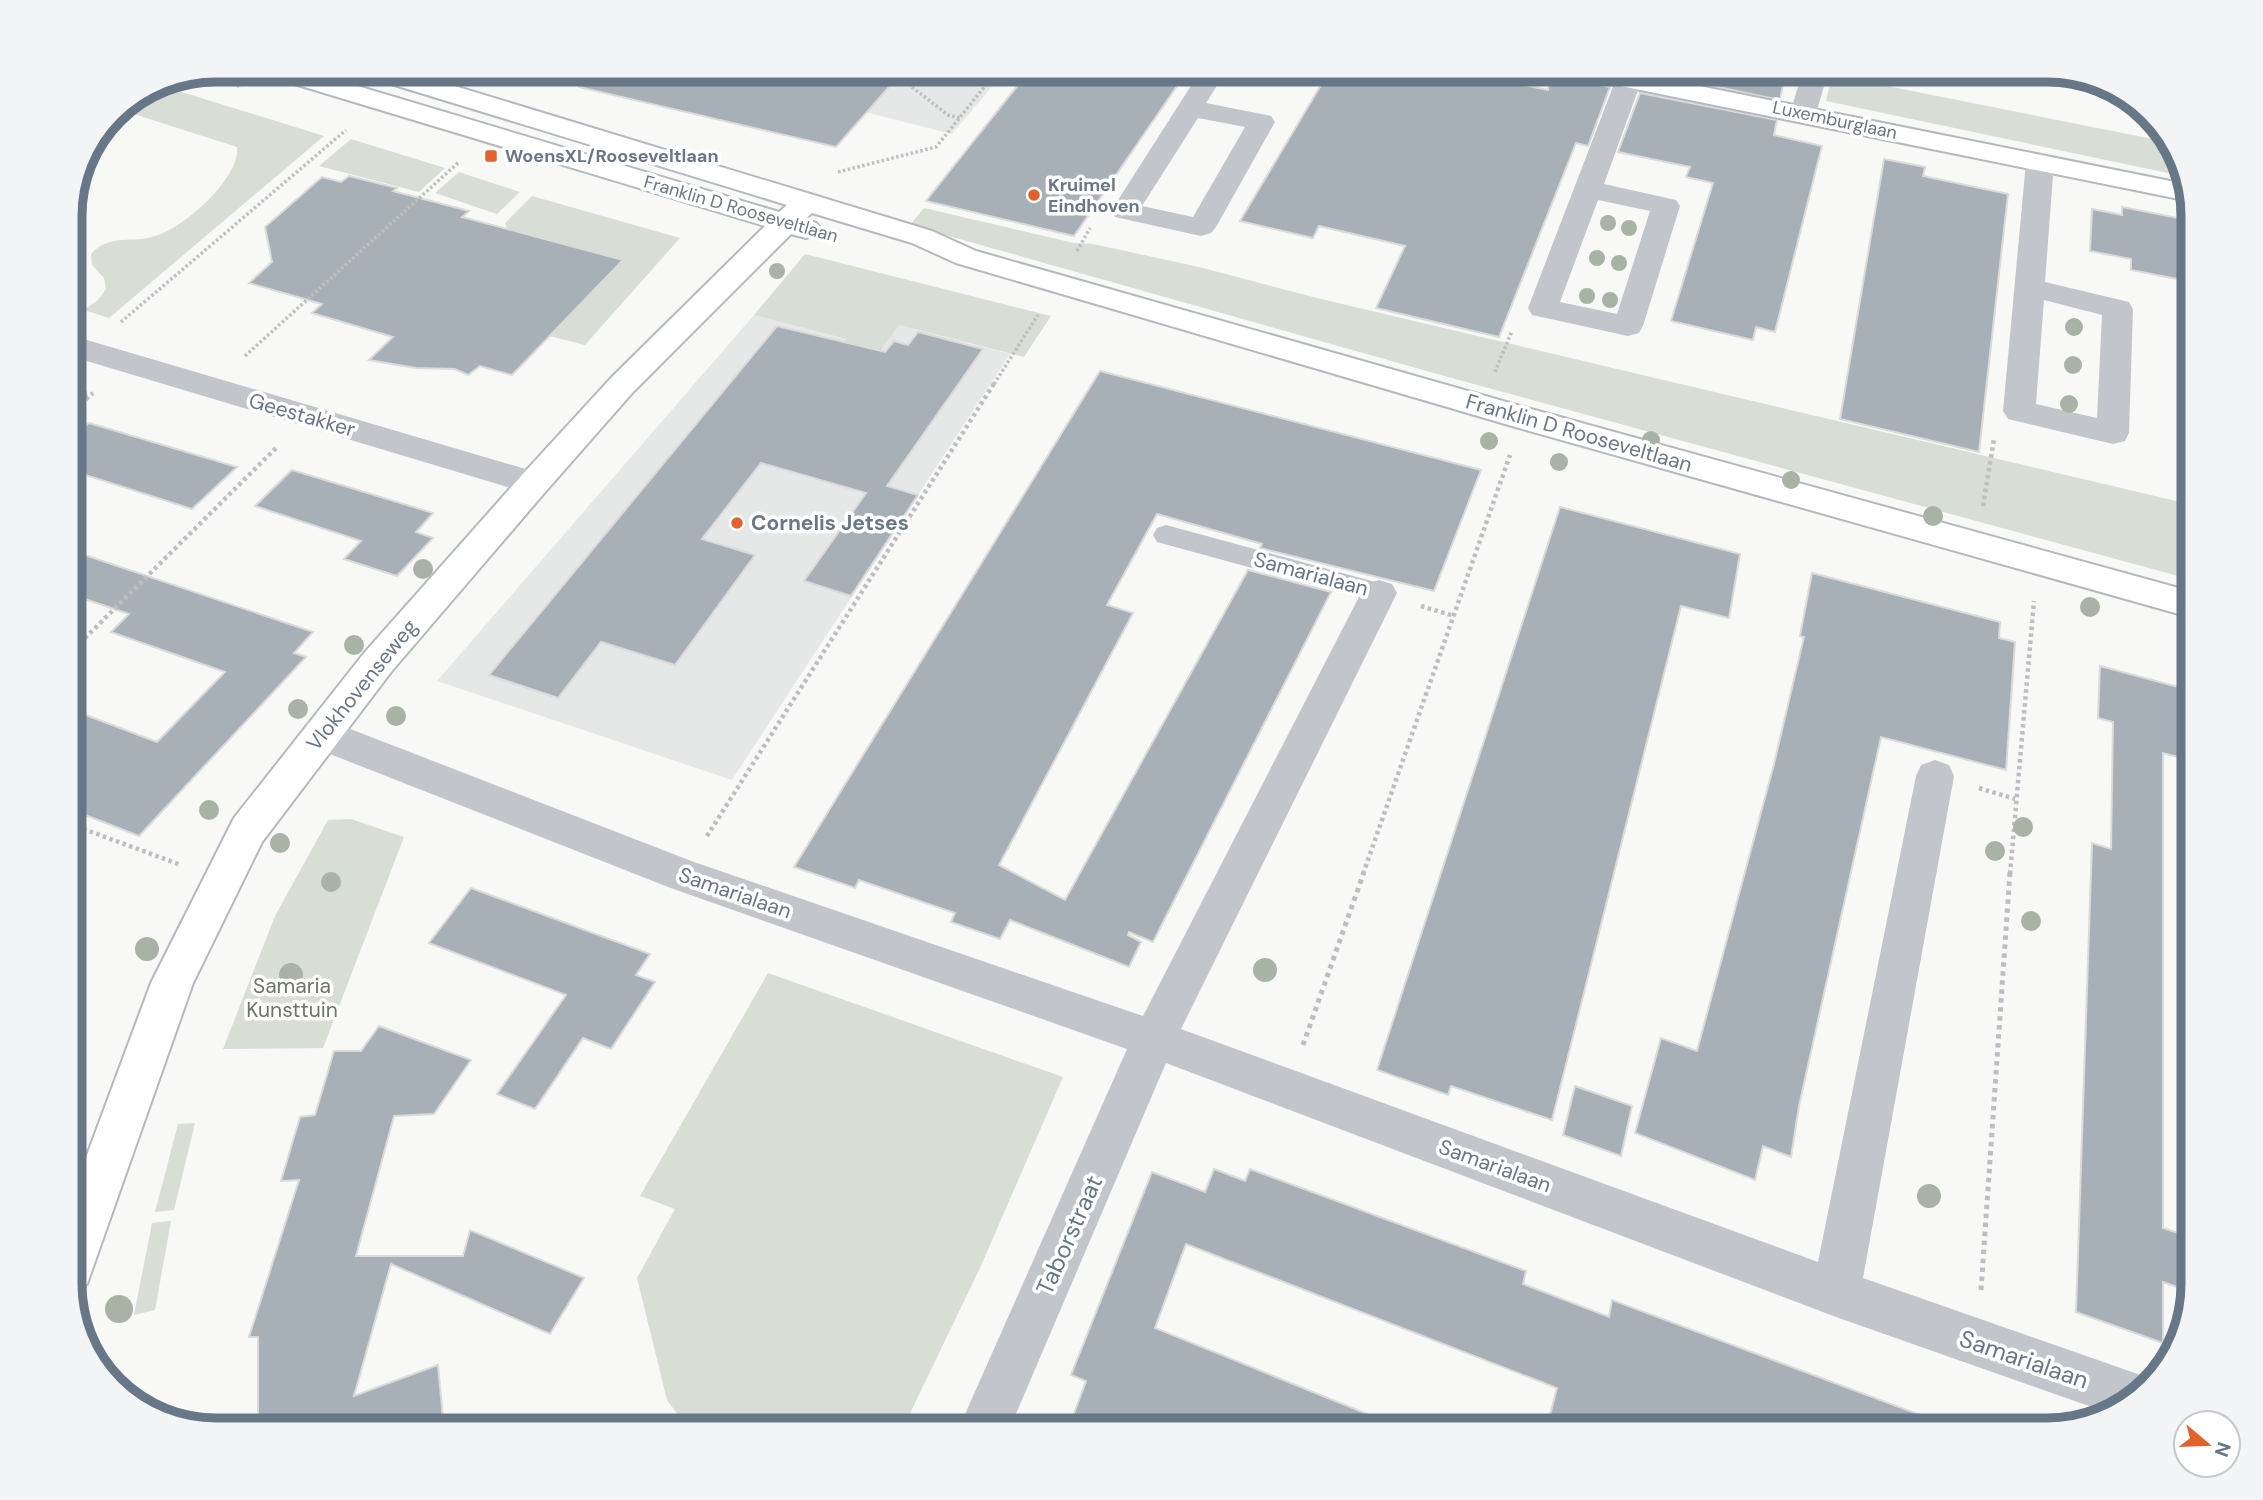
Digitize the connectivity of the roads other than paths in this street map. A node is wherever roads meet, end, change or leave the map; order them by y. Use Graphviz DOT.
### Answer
graph roads {
  1 [pos="321,82"];
  2 [pos="410,82"];
  3 [pos="1206,82"];
  4 [pos="1628,82"];
  5 [pos="1644,82"];
  6 [pos="1813,82"];
  7 [pos="1190,108"];
  8 [pos="1804,113"];
  9 [pos="2040,162"];
  10 [pos="1590,190"];
  11 [pos="2178,191"];
  12 [pos="796,212"];
  13 [pos="2031,288"];
  14 [pos="83,348"];
  15 [pos="534,483"];
  16 [pos="1166,535"];
  17 [pos="1380,593"];
  18 [pos="2181,602"];
  19 [pos="321,734"];
  20 [pos="1935,776"];
  21 [pos="1154,1039"];
  22 [pos="83,1231"];
  23 [pos="1836,1293"];
  24 [pos="2123,1393"];
  25 [pos="988,1418"];
  1 -- 12 [label="main road, Franklin D Rooseveltlaan"];
  2 -- 12 [label="main road, Franklin D Rooseveltlaan"];
  3 -- 7 [label="street"];
  4 -- 10 [label="street"];
  5 -- 8 [label="main road, Luxemburglaan"];
  6 -- 8 [label="street"];
  7 -- 7 [label="street"];
  8 -- 9 [label="main road, Luxemburglaan"];
  9 -- 11 [label="main road, Luxemburglaan"];
  9 -- 13 [label="street"];
  10 -- 10 [label="street"];
  12 -- 15 [label="main road, Vlokhovenseweg"];
  12 -- 18 [label="main road, Franklin D Rooseveltlaan"];
  13 -- 13 [label="street"];
  14 -- 15 [label="street, Geestakker"];
  15 -- 19 [label="main road, Vlokhovenseweg"];
  16 -- 17 [label="lane, Samarialaan"];
  17 -- 21 [label="street, Samarialaan"];
  19 -- 21 [label="street, Samarialaan"];
  19 -- 22 [label="main road, Vlokhovenseweg"];
  20 -- 23 [label="street"];
  21 -- 23 [label="street, Samarialaan"];
  21 -- 25 [label="street, Taborstraat"];
  23 -- 24 [label="street, Samarialaan"];
}
